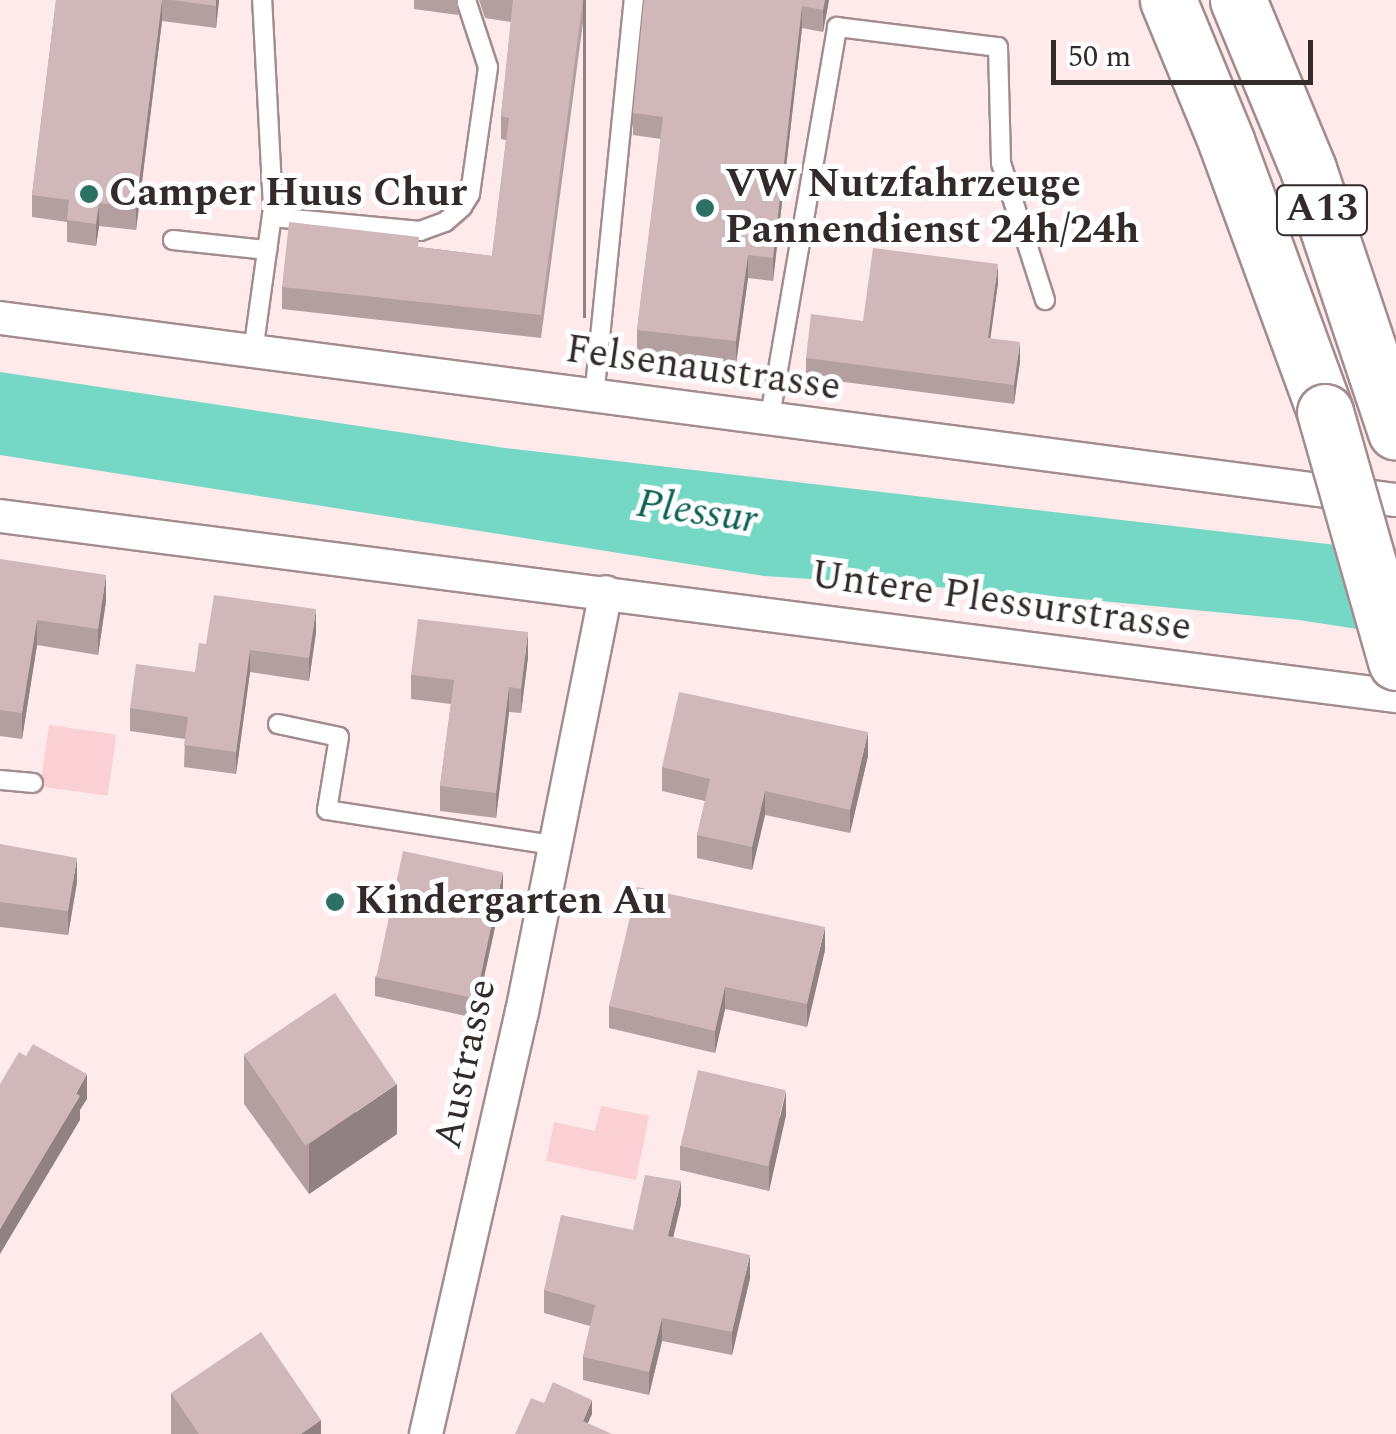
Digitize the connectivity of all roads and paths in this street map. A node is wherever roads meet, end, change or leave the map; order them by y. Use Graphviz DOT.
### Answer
graph roads {
  1 [pos="262,0"];
  2 [pos="466,0"];
  3 [pos="634,0"];
  4 [pos="1168,0"];
  5 [pos="1238,0"];
  6 [pos="272,217"];
  7 [pos="173,240"];
  8 [pos="267,250"];
  9 [pos="1044,300"];
  10 [pos="0,318"];
  11 [pos="253,352"];
  12 [pos="594,398"];
  13 [pos="770,422"];
  14 [pos="1395,428"];
  15 [pos="1396,500"];
  16 [pos="0,516"];
  17 [pos="606,592"];
  18 [pos="1396,662"];
  19 [pos="1396,696"];
  20 [pos="278,724"];
  21 [pos="0,780"];
  22 [pos="33,783"];
  23 [pos="554,845"];
  24 [pos="426,1434"];
  1 -- 6 [label="lane"];
  2 -- 6 [label="lane"];
  3 -- 12 [label="lane"];
  4 -- 18 [label="highway, A13, bridge"];
  5 -- 14 [label="highway, A13"];
  6 -- 8 [label="lane"];
  7 -- 8 [label="lane"];
  8 -- 11 [label="lane"];
  9 -- 13 [label="lane"];
  10 -- 11 [label="street, Felsenaustrasse"];
  11 -- 12 [label="street, Felsenaustrasse"];
  12 -- 13 [label="street, Felsenaustrasse"];
  13 -- 15 [label="street, Felsenaustrasse"];
  16 -- 17 [label="street, Untere Plessurstrasse"];
  17 -- 19 [label="street, Untere Plessurstrasse"];
  17 -- 23 [label="street, Austrasse"];
  20 -- 23 [label="lane"];
  21 -- 22 [label="lane"];
  23 -- 24 [label="street, Austrasse"];
}
